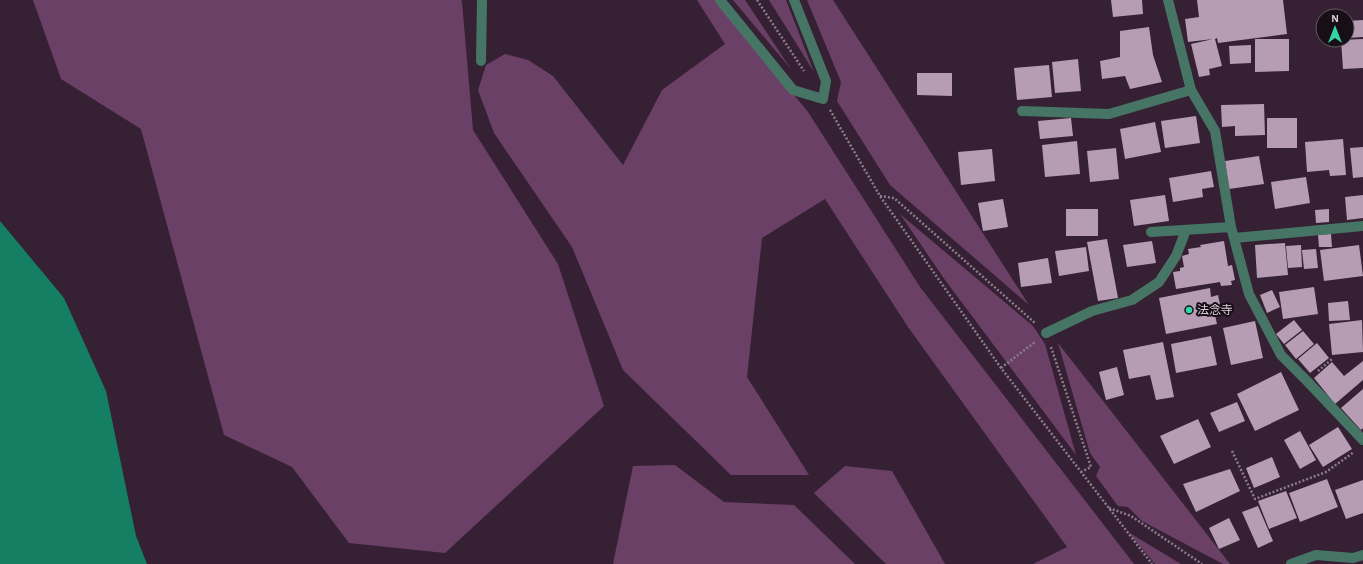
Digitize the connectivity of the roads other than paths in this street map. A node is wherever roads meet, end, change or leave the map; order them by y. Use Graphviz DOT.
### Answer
graph roads {
  1 [pos="482,0"];
  2 [pos="720,0"];
  3 [pos="794,0"];
  4 [pos="1168,0"];
  5 [pos="480,61"];
  6 [pos="1191,90"];
  7 [pos="1022,111"];
  8 [pos="1363,226"];
  9 [pos="1231,227"];
  10 [pos="1186,230"];
  11 [pos="1151,232"];
  12 [pos="1234,238"];
  13 [pos="1046,333"];
  14 [pos="1363,440"];
  15 [pos="1363,555"];
  16 [pos="1291,564"];
  1 -- 5 [label="street"];
  2 -- 3 [label="street"];
  4 -- 6 [label="street"];
  6 -- 7 [label="street"];
  6 -- 9 [label="street"];
  8 -- 12 [label="street"];
  9 -- 10 [label="street"];
  9 -- 12 [label="street"];
  10 -- 11 [label="street"];
  10 -- 13 [label="street"];
  12 -- 14 [label="street"];
  15 -- 16 [label="street"];
}
